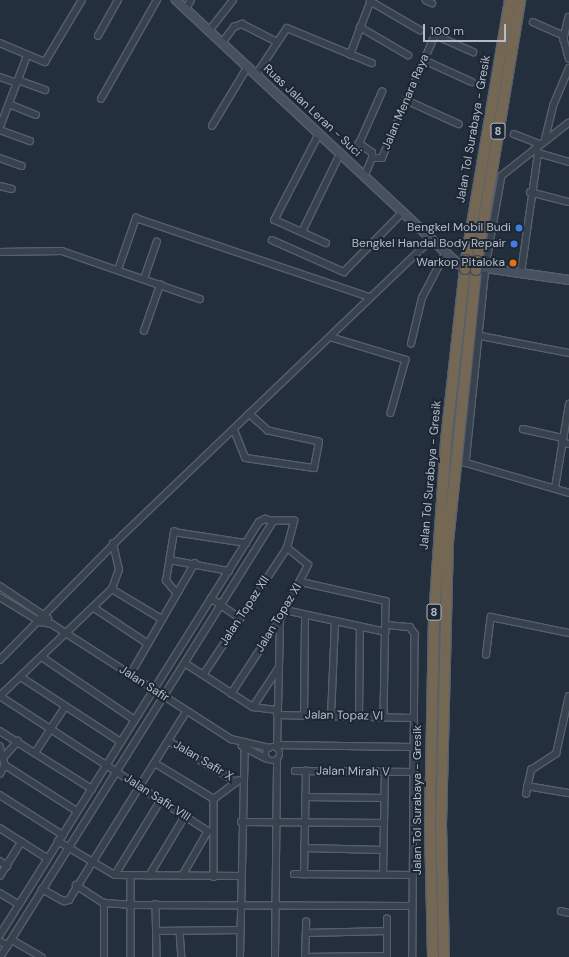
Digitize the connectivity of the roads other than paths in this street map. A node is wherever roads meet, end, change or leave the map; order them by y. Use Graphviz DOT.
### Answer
graph roads {
  1 [pos="82,0"];
  2 [pos="118,0"];
  3 [pos="157,0"];
  4 [pos="176,0"];
  5 [pos="191,0"];
  6 [pos="233,0"];
  7 [pos="426,0"];
  8 [pos="510,0"];
  9 [pos="520,0"];
  10 [pos="370,1"];
  11 [pos="432,3"];
  12 [pos="186,9"];
  13 [pos="569,17"];
  14 [pos="532,22"];
  15 [pos="360,27"];
  16 [pos="420,30"];
  17 [pos="209,31"];
  18 [pos="98,36"];
  19 [pos="564,36"];
  20 [pos="276,41"];
  21 [pos="0,43"];
  22 [pos="222,43"];
  23 [pos="473,52"];
  24 [pos="350,55"];
  25 [pos="408,55"];
  26 [pos="27,56"];
  27 [pos="569,58"];
  28 [pos="424,60"];
  29 [pos="372,63"];
  30 [pos="248,66"];
  31 [pos="569,68"];
  32 [pos="256,74"];
  33 [pos="0,77"];
  34 [pos="18,82"];
  35 [pos="472,82"];
  36 [pos="45,90"];
  37 [pos="382,92"];
  38 [pos="101,99"];
  39 [pos="406,100"];
  40 [pos="10,104"];
  41 [pos="36,115"];
  42 [pos="569,123"];
  43 [pos="459,124"];
  44 [pos="212,126"];
  45 [pos="0,128"];
  46 [pos="562,128"];
  47 [pos="569,131"];
  48 [pos="514,134"];
  49 [pos="319,135"];
  50 [pos="545,139"];
  51 [pos="30,141"];
  52 [pos="540,144"];
  53 [pos="536,151"];
  54 [pos="340,154"];
  55 [pos="0,158"];
  56 [pos="372,158"];
  57 [pos="569,162"];
  58 [pos="22,166"];
  59 [pos="364,177"];
  60 [pos="0,186"];
  61 [pos="12,189"];
  62 [pos="530,192"];
  63 [pos="569,202"];
  64 [pos="402,213"];
  65 [pos="302,232"];
  66 [pos="432,239"];
  67 [pos="272,240"];
  68 [pos="157,242"];
  69 [pos="326,242"];
  70 [pos="0,252"];
  71 [pos="445,254"];
  72 [pos="463,264"];
  73 [pos="486,267"];
  74 [pos="118,270"];
  75 [pos="521,273"];
  76 [pos="144,279"];
  77 [pos="569,280"];
  78 [pos="160,284"];
  79 [pos="369,297"];
  80 [pos="200,299"];
  81 [pos="144,331"];
  82 [pos="481,336"];
  83 [pos="330,337"];
  84 [pos="411,344"];
  85 [pos="569,353"];
  86 [pos="569,404"];
  87 [pos="391,413"];
  88 [pos="249,414"];
  89 [pos="234,429"];
  90 [pos="523,429"];
  91 [pos="562,440"];
  92 [pos="569,444"];
  93 [pos="555,488"];
  94 [pos="569,493"];
  95 [pos="274,521"];
  96 [pos="113,544"];
  97 [pos="246,544"];
  98 [pos="287,548"];
  99 [pos="170,560"];
  100 [pos="195,563"];
  101 [pos="229,571"];
  102 [pos="301,582"];
  103 [pos="0,586"];
  104 [pos="112,589"];
  105 [pos="178,594"];
  106 [pos="0,597"];
  107 [pos="211,598"];
  108 [pos="223,606"];
  109 [pos="93,607"];
  110 [pos="285,610"];
  111 [pos="47,615"];
  112 [pos="306,616"];
  113 [pos="240,618"];
  114 [pos="162,619"];
  115 [pos="280,619"];
  116 [pos="41,622"];
  117 [pos="335,622"];
  118 [pos="52,624"];
  119 [pos="386,625"];
  120 [pos="360,627"];
  121 [pos="386,632"];
  122 [pos="66,633"];
  123 [pos="569,633"];
  124 [pos="147,643"];
  125 [pos="486,655"];
  126 [pos="42,657"];
  127 [pos="0,660"];
  128 [pos="185,663"];
  129 [pos="278,669"];
  130 [pos="204,674"];
  131 [pos="130,675"];
  132 [pos="21,677"];
  133 [pos="153,692"];
  134 [pos="231,694"];
  135 [pos="0,696"];
  136 [pos="569,696"];
  137 [pos="164,698"];
  138 [pos="65,707"];
  139 [pos="253,707"];
  140 [pos="186,712"];
  141 [pos="276,713"];
  142 [pos="304,716"];
  143 [pos="331,717"];
  144 [pos="359,717"];
  145 [pos="384,717"];
  146 [pos="412,718"];
  147 [pos="135,720"];
  148 [pos="50,730"];
  149 [pos="0,731"];
  150 [pos="18,741"];
  151 [pos="169,741"];
  152 [pos="121,742"];
  153 [pos="244,745"];
  154 [pos="0,746"];
  155 [pos="277,747"];
  156 [pos="412,747"];
  157 [pos="269,748"];
  158 [pos="35,753"];
  159 [pos="4,757"];
  160 [pos="266,758"];
  161 [pos="277,760"];
  162 [pos="155,763"];
  163 [pos="106,765"];
  164 [pos="5,766"];
  165 [pos="295,771"];
  166 [pos="306,771"];
  167 [pos="117,772"];
  168 [pos="385,772"];
  169 [pos="412,772"];
  170 [pos="0,774"];
  171 [pos="239,780"];
  172 [pos="140,786"];
  173 [pos="527,786"];
  174 [pos="92,789"];
  175 [pos="569,793"];
  176 [pos="526,794"];
  177 [pos="0,795"];
  178 [pos="305,797"];
  179 [pos="384,798"];
  180 [pos="214,799"];
  181 [pos="162,800"];
  182 [pos="77,811"];
  183 [pos="185,816"];
  184 [pos="241,822"];
  185 [pos="275,822"];
  186 [pos="305,822"];
  187 [pos="384,823"];
  188 [pos="0,828"];
  189 [pos="210,831"];
  190 [pos="63,835"];
  191 [pos="21,842"];
  192 [pos="58,842"];
  193 [pos="68,848"];
  194 [pos="304,848"];
  195 [pos="383,850"];
  196 [pos="47,858"];
  197 [pos="0,861"];
  198 [pos="90,862"];
  199 [pos="7,866"];
  200 [pos="294,874"];
  201 [pos="115,875"];
  202 [pos="304,875"];
  203 [pos="383,875"];
  204 [pos="412,875"];
  205 [pos="0,876"];
  206 [pos="131,876"];
  207 [pos="149,876"];
  208 [pos="182,876"];
  209 [pos="241,876"];
  210 [pos="214,877"];
  211 [pos="76,885"];
  212 [pos="42,890"];
  213 [pos="0,893"];
  214 [pos="104,903"];
  215 [pos="18,904"];
  216 [pos="156,904"];
  217 [pos="130,905"];
  218 [pos="240,905"];
  219 [pos="275,906"];
  220 [pos="412,906"];
  221 [pos="561,911"];
  222 [pos="569,913"];
  223 [pos="387,919"];
  224 [pos="306,922"];
  225 [pos="2,926"];
  226 [pos="240,930"];
  227 [pos="157,931"];
  228 [pos="180,931"];
  229 [pos="387,931"];
  230 [pos="306,933"];
  231 [pos="0,935"];
  232 [pos="12,940"];
  233 [pos="0,941"];
  234 [pos="8,946"];
  235 [pos="387,956"];
  236 [pos="2,957"];
  237 [pos="42,957"];
  238 [pos="104,957"];
  239 [pos="131,957"];
  240 [pos="157,957"];
  241 [pos="182,957"];
  242 [pos="240,957"];
  243 [pos="274,957"];
  244 [pos="305,957"];
  245 [pos="413,957"];
  246 [pos="433,957"];
  247 [pos="444,957"];
  1 -- 26 [label="street"];
  2 -- 18 [label="street"];
  3 -- 38 [label="street"];
  4 -- 12 [label="main road, Ruas Jalan Leran - Suci"];
  5 -- 12 [label="street"];
  6 -- 17 [label="street"];
  7 -- 11 [label="street"];
  8 -- 72 [label="highway, Jalan Tol Surabaya - Gresik / 8"];
  9 -- 247 [label="highway, Jalan Tol Surabaya - Gresik / 8"];
  10 -- 15 [label="street"];
  10 -- 16 [label="street"];
  12 -- 17 [label="main road, Ruas Jalan Leran - Suci"];
  13 -- 19 [label="street"];
  14 -- 19 [label="street"];
  15 -- 24 [label="street"];
  15 -- 25 [label="street"];
  17 -- 22 [label="main road, Ruas Jalan Leran - Suci"];
  19 -- 27 [label="street"];
  20 -- 22 [label="street"];
  20 -- 24 [label="street"];
  20 -- 32 [label="street"];
  21 -- 26 [label="street"];
  22 -- 30 [label="main road, Ruas Jalan Leran - Suci"];
  23 -- 28 [label="street, Jalan Menara Raya"];
  24 -- 29 [label="street"];
  26 -- 34 [label="street"];
  28 -- 35 [label="street"];
  28 -- 39 [label="street, Jalan Menara Raya"];
  30 -- 32 [label="main road, Ruas Jalan Leran - Suci"];
  30 -- 44 [label="street"];
  31 -- 50 [label="street"];
  32 -- 49 [label="main road, Ruas Jalan Leran - Suci"];
  33 -- 34 [label="street"];
  34 -- 36 [label="street"];
  34 -- 40 [label="street"];
  37 -- 56 [label="street"];
  39 -- 43 [label="street"];
  39 -- 56 [label="street, Jalan Menara Raya"];
  40 -- 41 [label="street"];
  40 -- 45 [label="street"];
  42 -- 46 [label="street"];
  45 -- 51 [label="street"];
  46 -- 47 [label="street"];
  46 -- 50 [label="street"];
  48 -- 52 [label="street"];
  49 -- 54 [label="main road, Ruas Jalan Leran - Suci"];
  49 -- 65 [label="street"];
  50 -- 52 [label="street"];
  52 -- 53 [label="street"];
  53 -- 57 [label="street"];
  53 -- 62 [label="street"];
  53 -- 73 [label="street"];
  54 -- 59 [label="main road, Ruas Jalan Leran - Suci"];
  54 -- 65 [label="street"];
  55 -- 58 [label="street"];
  56 -- 59 [label="street, Jalan Menara Raya"];
  59 -- 64 [label="main road, Ruas Jalan Leran - Suci"];
  60 -- 61 [label="street"];
  62 -- 63 [label="street"];
  62 -- 75 [label="street"];
  64 -- 66 [label="main road, Ruas Jalan Leran - Suci"];
  64 -- 67 [label="street"];
  65 -- 69 [label="street"];
  66 -- 71 [label="main road, Ruas Jalan Leran - Suci"];
  66 -- 79 [label="street"];
  68 -- 76 [label="street"];
  70 -- 74 [label="street"];
  71 -- 72 [label="main road, Ruas Jalan Leran - Suci"];
  71 -- 84 [label="street"];
  72 -- 73 [label="main road"];
  72 -- 246 [label="highway, Jalan Tol Surabaya - Gresik / 8"];
  73 -- 75 [label="main road"];
  73 -- 82 [label="street"];
  74 -- 76 [label="street"];
  74 -- 79 [label="street"];
  75 -- 77 [label="main road"];
  76 -- 78 [label="street"];
  78 -- 80 [label="street"];
  78 -- 81 [label="street"];
  79 -- 83 [label="street"];
  82 -- 85 [label="street"];
  82 -- 93 [label="street"];
  83 -- 87 [label="street"];
  83 -- 88 [label="street"];
  86 -- 91 [label="street"];
  88 -- 89 [label="street"];
  88 -- 89 [label="street"];
  89 -- 96 [label="street"];
  90 -- 91 [label="street"];
  91 -- 92 [label="street"];
  91 -- 93 [label="street"];
  93 -- 94 [label="street"];
  95 -- 97 [label="street"];
  95 -- 98 [label="street, Jalan Topaz XII"];
  95 -- 108 [label="street"];
  96 -- 104 [label="street"];
  96 -- 111 [label="street"];
  97 -- 99 [label="street"];
  97 -- 101 [label="street"];
  98 -- 102 [label="street, Jalan Topaz XI"];
  98 -- 113 [label="street, Jalan Topaz XII"];
  99 -- 100 [label="street"];
  99 -- 105 [label="street"];
  100 -- 101 [label="street"];
  100 -- 105 [label="street"];
  101 -- 107 [label="street"];
  102 -- 110 [label="street, Jalan Topaz XI"];
  102 -- 119 [label="street"];
  103 -- 111 [label="street"];
  104 -- 109 [label="street"];
  104 -- 114 [label="street"];
  105 -- 114 [label="street"];
  106 -- 116 [label="street"];
  107 -- 108 [label="street"];
  107 -- 133 [label="street"];
  108 -- 113 [label="street"];
  108 -- 128 [label="street"];
  109 -- 122 [label="street"];
  109 -- 124 [label="street"];
  110 -- 112 [label="street"];
  110 -- 115 [label="street, Jalan Topaz XI"];
  111 -- 116 [label="street"];
  111 -- 118 [label="street"];
  112 -- 117 [label="street"];
  112 -- 142 [label="street"];
  113 -- 130 [label="street, Jalan Topaz XII"];
  114 -- 124 [label="street"];
  115 -- 129 [label="street"];
  115 -- 134 [label="street, Jalan Topaz XI"];
  116 -- 118 [label="street"];
  116 -- 127 [label="street"];
  117 -- 120 [label="street"];
  117 -- 143 [label="street"];
  118 -- 122 [label="street, Jalan Safir"];
  119 -- 121 [label="street"];
  119 -- 146 [label="street"];
  120 -- 121 [label="street"];
  120 -- 144 [label="street"];
  121 -- 145 [label="street"];
  122 -- 126 [label="street"];
  122 -- 131 [label="street, Jalan Safir"];
  123 -- 125 [label="street"];
  124 -- 131 [label="street"];
  126 -- 132 [label="street"];
  126 -- 147 [label="street"];
  128 -- 130 [label="street"];
  128 -- 137 [label="street"];
  129 -- 139 [label="street"];
  129 -- 141 [label="street"];
  130 -- 134 [label="street"];
  131 -- 133 [label="street, Jalan Safir"];
  132 -- 135 [label="street"];
  132 -- 138 [label="street"];
  133 -- 137 [label="street, Jalan Safir"];
  133 -- 147 [label="street"];
  134 -- 139 [label="street"];
  135 -- 148 [label="street, Jalan Safir VIII"];
  136 -- 173 [label="street"];
  137 -- 140 [label="street, Jalan Safir"];
  137 -- 167 [label="street"];
  138 -- 148 [label="street"];
  138 -- 152 [label="street"];
  139 -- 141 [label="street, Jalan Topaz VI"];
  140 -- 151 [label="street"];
  140 -- 153 [label="street, Jalan Safir"];
  141 -- 142 [label="street, Jalan Topaz VI"];
  141 -- 155 [label="street"];
  142 -- 143 [label="street, Jalan Topaz VI"];
  143 -- 144 [label="street, Jalan Topaz VI"];
  144 -- 145 [label="street, Jalan Topaz VI"];
  145 -- 146 [label="street, Jalan Topaz VI"];
  146 -- 156 [label="street"];
  147 -- 152 [label="street"];
  148 -- 158 [label="street"];
  148 -- 163 [label="street, Jalan Safir VIII"];
  149 -- 150 [label="street"];
  150 -- 158 [label="street"];
  150 -- 159 [label="street"];
  151 -- 162 [label="street"];
  151 -- 171 [label="street, Jalan Safir X"];
  152 -- 163 [label="street"];
  153 -- 157 [label="street, Jalan Safir"];
  153 -- 160 [label="street, Jalan Safir"];
  153 -- 171 [label="street"];
  154 -- 159 [label="street"];
  155 -- 156 [label="street, Jalan Safir"];
  155 -- 157 [label="street, Jalan Safir"];
  155 -- 161 [label="street"];
  156 -- 169 [label="street"];
  157 -- 160 [label="street"];
  158 -- 174 [label="street"];
  159 -- 164 [label="street"];
  160 -- 161 [label="street, Jalan Safir"];
  161 -- 185 [label="street"];
  162 -- 172 [label="street"];
  162 -- 180 [label="street"];
  163 -- 167 [label="street, Jalan Safir VIII"];
  163 -- 174 [label="street"];
  164 -- 170 [label="street"];
  164 -- 182 [label="street"];
  165 -- 166 [label="street, Jalan Mirah V"];
  166 -- 168 [label="street, Jalan Mirah V"];
  166 -- 178 [label="street"];
  167 -- 172 [label="street, Jalan Safir VIII"];
  167 -- 193 [label="street"];
  168 -- 169 [label="street, Jalan Mirah V"];
  168 -- 179 [label="street"];
  169 -- 204 [label="street"];
  171 -- 180 [label="street"];
  171 -- 184 [label="street"];
  172 -- 181 [label="street, Jalan Safir VIII"];
  172 -- 198 [label="street"];
  173 -- 175 [label="street"];
  173 -- 176 [label="street"];
  174 -- 182 [label="street"];
  177 -- 190 [label="street"];
  178 -- 179 [label="street"];
  178 -- 186 [label="street"];
  179 -- 187 [label="street"];
  180 -- 189 [label="street"];
  181 -- 183 [label="street, Jalan Safir VIII"];
  181 -- 201 [label="street"];
  182 -- 190 [label="street"];
  183 -- 189 [label="street, Jalan Safir VIII"];
  183 -- 207 [label="street"];
  184 -- 185 [label="street"];
  184 -- 209 [label="street"];
  185 -- 186 [label="street"];
  185 -- 219 [label="street"];
  186 -- 187 [label="street"];
  186 -- 194 [label="street"];
  187 -- 195 [label="street"];
  188 -- 191 [label="street"];
  189 -- 208 [label="street"];
  189 -- 210 [label="street"];
  190 -- 192 [label="street"];
  191 -- 196 [label="street"];
  191 -- 199 [label="street"];
  192 -- 193 [label="street"];
  192 -- 196 [label="street"];
  193 -- 198 [label="street"];
  193 -- 212 [label="street"];
  194 -- 195 [label="street"];
  194 -- 202 [label="street"];
  195 -- 203 [label="street"];
  196 -- 215 [label="street"];
  197 -- 199 [label="street"];
  198 -- 201 [label="street"];
  198 -- 211 [label="street"];
  199 -- 205 [label="street"];
  200 -- 202 [label="street"];
  201 -- 206 [label="street"];
  202 -- 203 [label="street"];
  203 -- 204 [label="street"];
  204 -- 220 [label="street"];
  206 -- 207 [label="street"];
  206 -- 217 [label="street"];
  207 -- 208 [label="street"];
  208 -- 210 [label="street"];
  209 -- 210 [label="street"];
  209 -- 218 [label="street"];
  211 -- 212 [label="street"];
  211 -- 214 [label="street"];
  212 -- 232 [label="street"];
  213 -- 215 [label="street"];
  214 -- 217 [label="street"];
  214 -- 238 [label="street"];
  215 -- 225 [label="street"];
  216 -- 217 [label="street"];
  216 -- 218 [label="street"];
  216 -- 227 [label="street"];
  217 -- 239 [label="street"];
  218 -- 219 [label="street"];
  218 -- 226 [label="street"];
  219 -- 220 [label="street"];
  219 -- 243 [label="street"];
  220 -- 245 [label="street"];
  221 -- 222 [label="street"];
  223 -- 229 [label="street"];
  224 -- 230 [label="street"];
  225 -- 231 [label="street"];
  226 -- 228 [label="street"];
  226 -- 242 [label="street"];
  227 -- 228 [label="street"];
  227 -- 240 [label="street"];
  228 -- 241 [label="street"];
  229 -- 230 [label="street"];
  229 -- 235 [label="street"];
  230 -- 244 [label="street"];
  232 -- 234 [label="street"];
  232 -- 237 [label="street"];
  233 -- 234 [label="street"];
  234 -- 236 [label="street"];
  235 -- 244 [label="street"];
}
